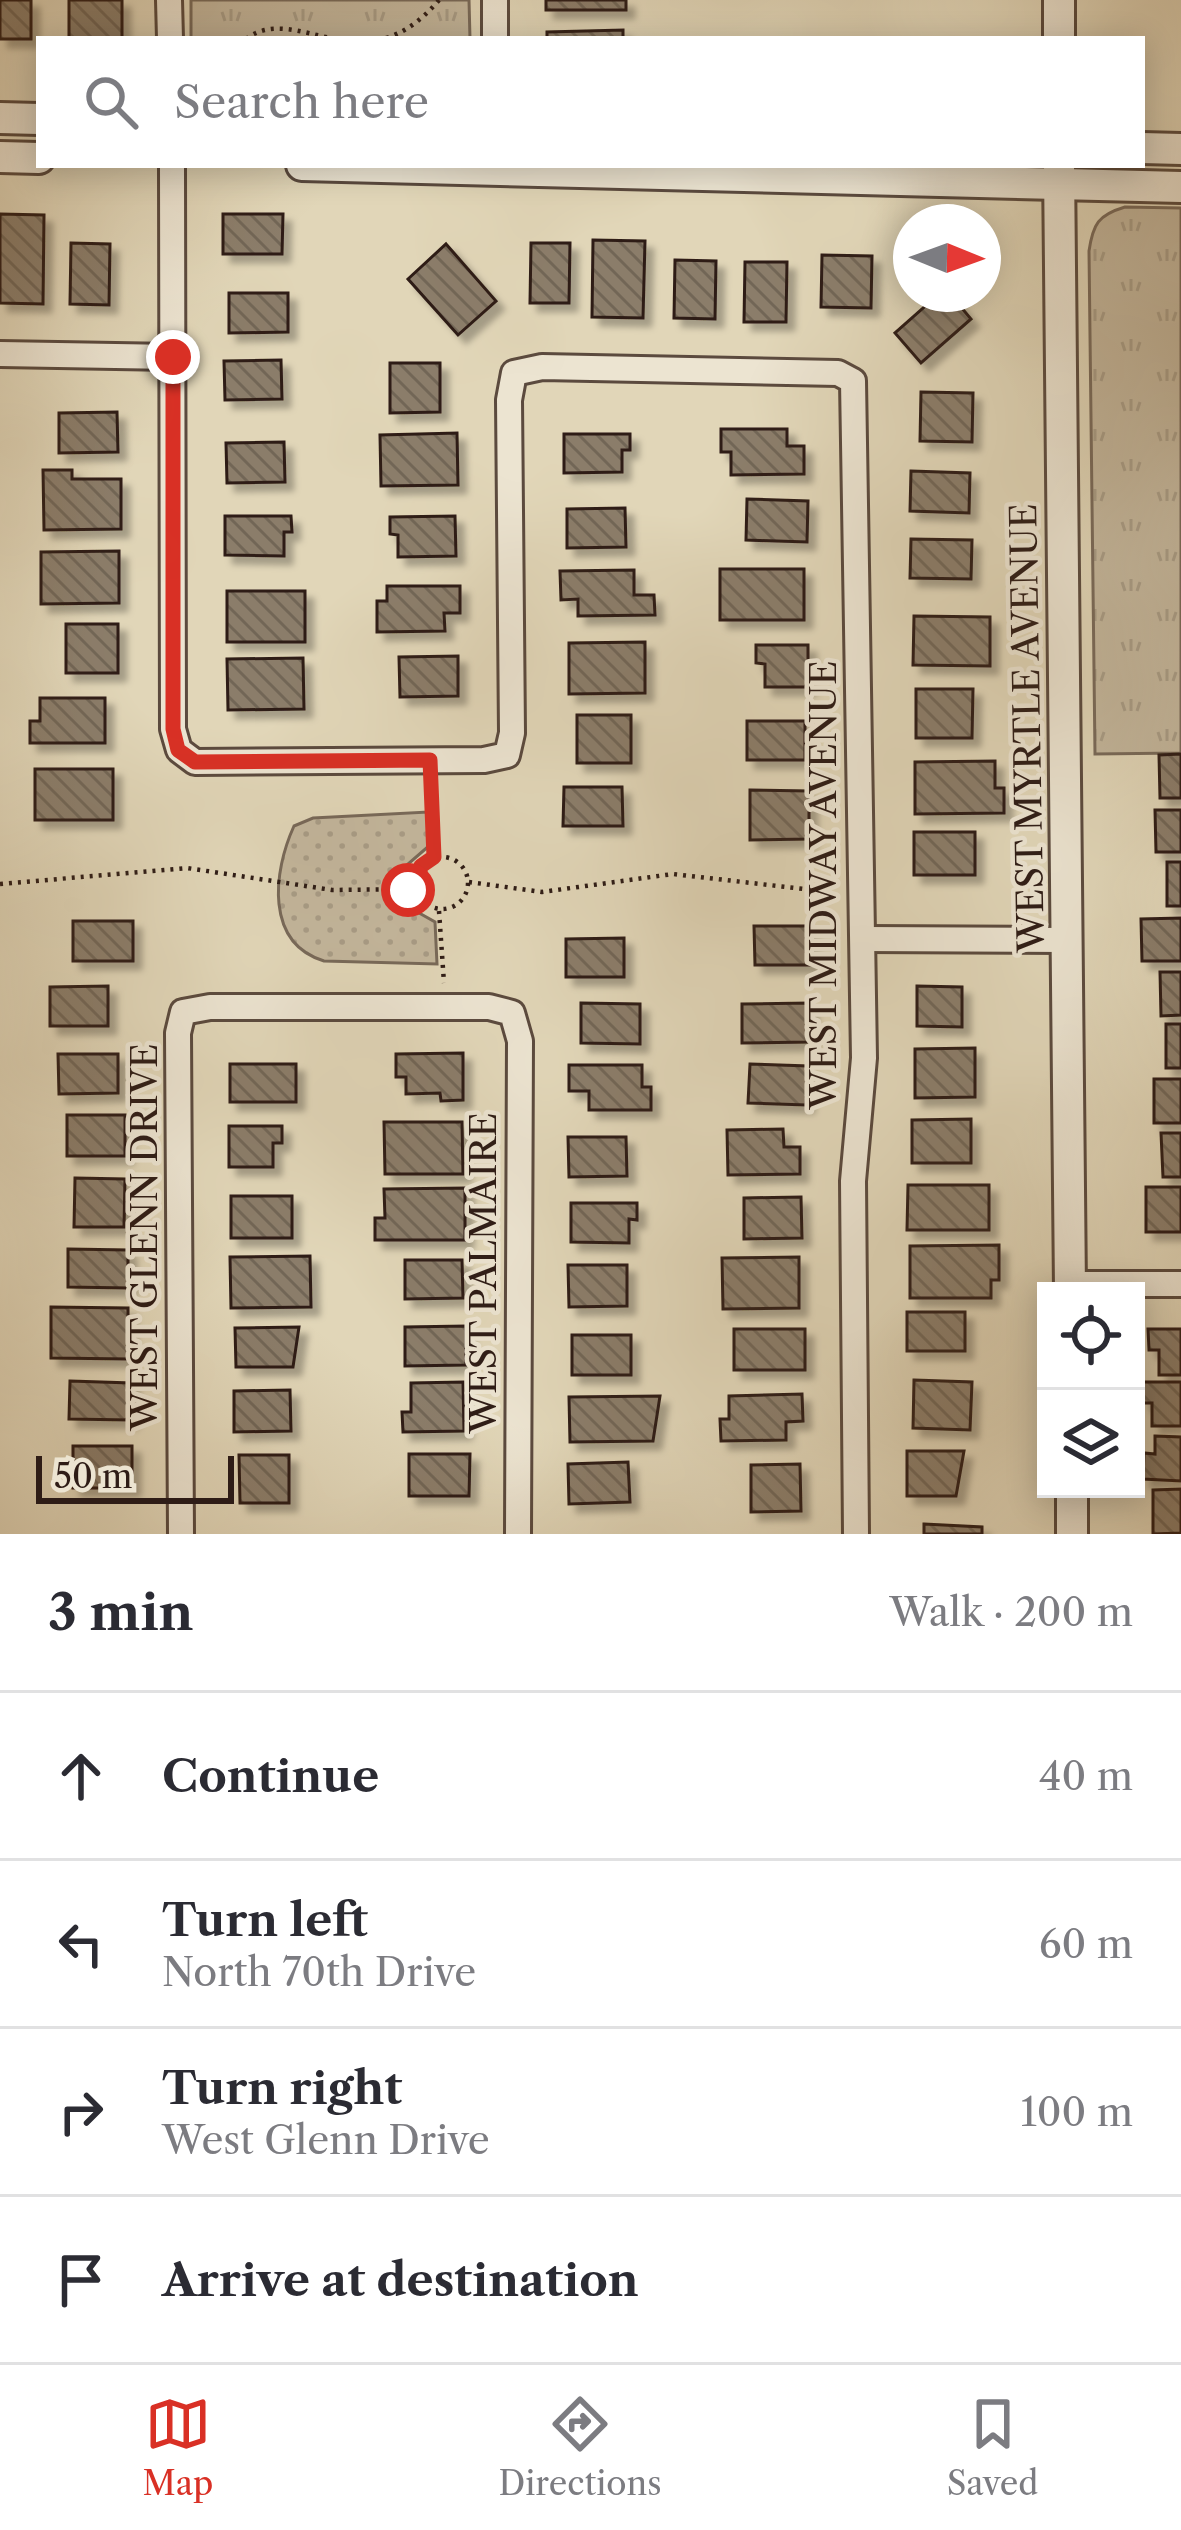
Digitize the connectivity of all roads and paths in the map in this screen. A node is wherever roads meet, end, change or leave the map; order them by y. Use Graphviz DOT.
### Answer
graph roads {
  1 [pos="169,0"];
  2 [pos="439,0"];
  3 [pos="495,0"];
  4 [pos="1059,0"];
  5 [pos="269,19"];
  6 [pos="352,31"];
  7 [pos="170,36"];
  8 [pos="248,36"];
  9 [pos="495,36"];
  10 [pos="1059,36"];
  11 [pos="0,118"];
  12 [pos="36,119"];
  13 [pos="1145,148"];
  14 [pos="1181,148"];
  15 [pos="0,157"];
  16 [pos="36,158"];
  17 [pos="172,168"];
  18 [pos="529,168"];
  19 [pos="1060,175"];
  20 [pos="1181,188"];
  21 [pos="0,354"];
  22 [pos="173,357"];
  23 [pos="430,760"];
  24 [pos="434,857"];
  25 [pos="469,882"];
  26 [pos="0,884"];
  27 [pos="863,889"];
  28 [pos="416,890"];
  29 [pos="439,909"];
  30 [pos="864,939"];
  31 [pos="1068,940"];
  32 [pos="444,1007"];
  33 [pos="1070,1282"];
  34 [pos="1181,1284"];
  35 [pos="1145,1285"];
  36 [pos="1072,1498"];
  37 [pos="182,1534"];
  38 [pos="518,1534"];
  39 [pos="856,1534"];
  40 [pos="1072,1534"];
  1 -- 7 [label="street"];
  2 -- 6 [label="path"];
  3 -- 9 [label="street"];
  4 -- 10 [label="street"];
  5 -- 8 [label="path"];
  11 -- 12 [label="street"];
  13 -- 14 [label="street"];
  15 -- 16 [label="street"];
  17 -- 22 [label="street"];
  18 -- 19 [label="street"];
  19 -- 20 [label="street"];
  19 -- 31 [label="street, WEST MYRTLE AVENUE"];
  21 -- 22 [label="street"];
  22 -- 23 [label="street"];
  23 -- 24 [label="path"];
  23 -- 27 [label="street, WEST MIDWAY AVENUE"];
  24 -- 25 [label="path"];
  24 -- 28 [label="path"];
  25 -- 27 [label="path"];
  25 -- 29 [label="path"];
  26 -- 28 [label="path"];
  27 -- 30 [label="street, WEST MIDWAY AVENUE"];
  28 -- 29 [label="path"];
  29 -- 32 [label="path"];
  30 -- 31 [label="street"];
  30 -- 39 [label="street, WEST MIDWAY AVENUE"];
  31 -- 33 [label="street, WEST MYRTLE AVENUE"];
  32 -- 37 [label="street, WEST GLENN DRIVE"];
  32 -- 38 [label="street, WEST PALMAIRE"];
  34 -- 35 [label="street"];
  36 -- 40 [label="street"];
}
